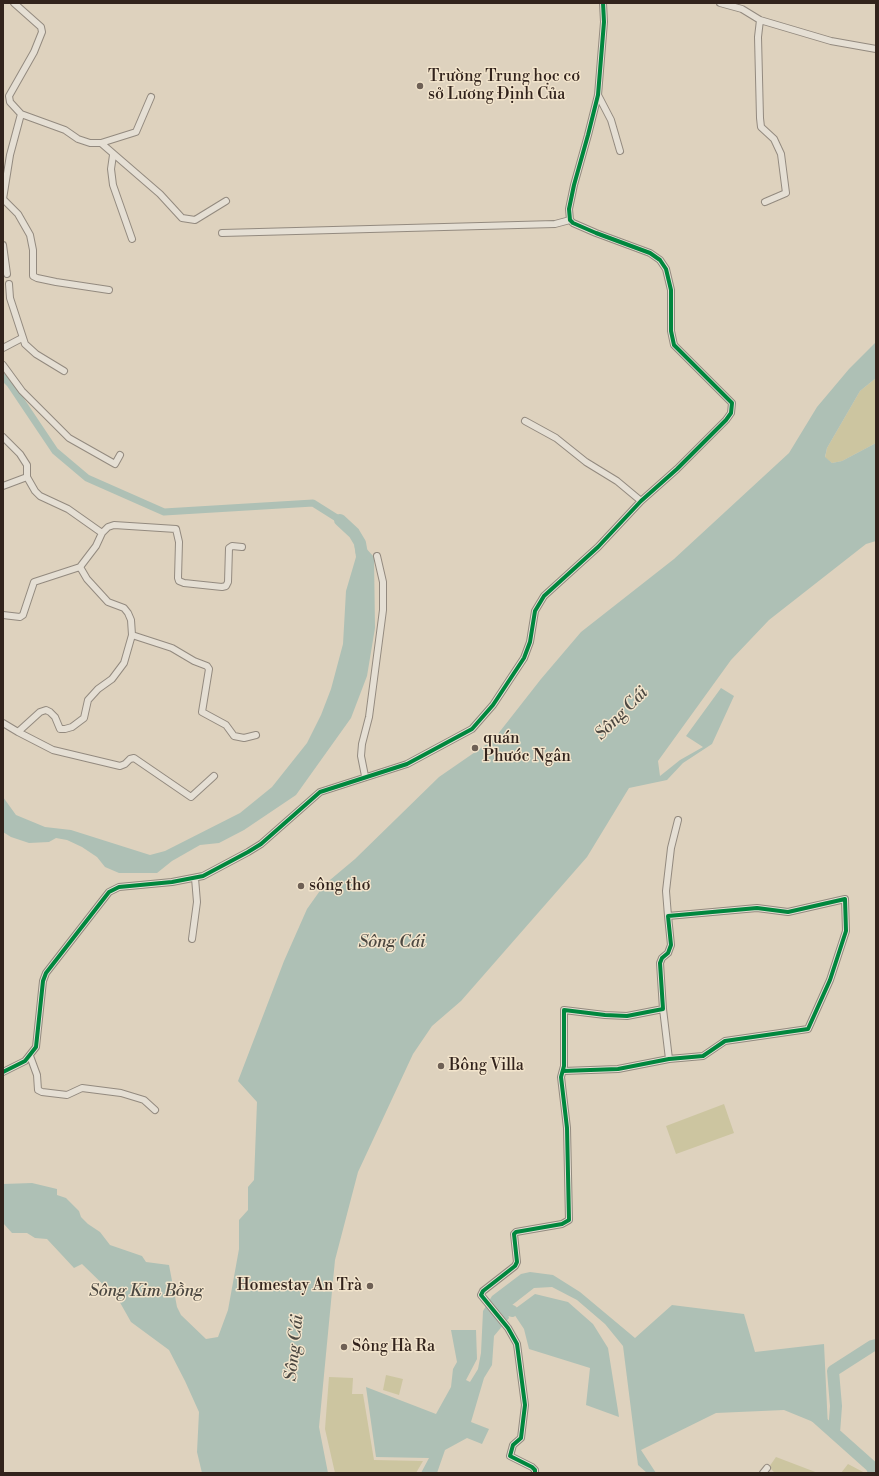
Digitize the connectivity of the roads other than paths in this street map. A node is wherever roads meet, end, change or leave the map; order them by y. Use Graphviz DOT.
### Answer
graph roads {
  1 [pos="14,3"];
  2 [pos="604,3"];
  3 [pos="720,3"];
  4 [pos="760,20"];
  5 [pos="876,49"];
  6 [pos="598,95"];
  7 [pos="151,97"];
  8 [pos="21,114"];
  9 [pos="101,143"];
  10 [pos="620,151"];
  11 [pos="113,155"];
  12 [pos="3,199"];
  13 [pos="226,201"];
  14 [pos="765,202"];
  15 [pos="570,220"];
  16 [pos="222,233"];
  17 [pos="132,239"];
  18 [pos="3,245"];
  19 [pos="7,274"];
  20 [pos="9,284"];
  21 [pos="109,290"];
  22 [pos="22,338"];
  23 [pos="3,348"];
  24 [pos="3,365"];
  25 [pos="64,371"];
  26 [pos="525,421"];
  27 [pos="3,437"];
  28 [pos="120,455"];
  29 [pos="27,476"];
  30 [pos="3,486"];
  31 [pos="641,501"];
  32 [pos="102,533"];
  33 [pos="242,547"];
  34 [pos="377,556"];
  35 [pos="80,567"];
  36 [pos="3,615"];
  37 [pos="132,636"];
  38 [pos="3,723"];
  39 [pos="18,732"];
  40 [pos="256,735"];
  41 [pos="214,776"];
  42 [pos="365,776"];
  43 [pos="678,820"];
  44 [pos="195,878"];
  45 [pos="668,916"];
  46 [pos="192,939"];
  47 [pos="663,1008"];
  48 [pos="30,1056"];
  49 [pos="669,1059"];
  50 [pos="3,1072"];
  51 [pos="563,1072"];
  52 [pos="155,1110"];
  53 [pos="535,1473"];
  1 -- 8 [label="street"];
  2 -- 6 [label="street"];
  3 -- 4 [label="street"];
  4 -- 5 [label="street"];
  4 -- 14 [label="street"];
  6 -- 10 [label="street"];
  6 -- 15 [label="street"];
  7 -- 9 [label="street"];
  8 -- 9 [label="street"];
  8 -- 12 [label="street"];
  9 -- 11 [label="street"];
  11 -- 13 [label="street"];
  11 -- 17 [label="street"];
  12 -- 21 [label="street"];
  15 -- 16 [label="street"];
  15 -- 31 [label="street"];
  18 -- 19 [label="street"];
  20 -- 22 [label="street"];
  22 -- 23 [label="street"];
  22 -- 25 [label="street"];
  24 -- 28 [label="street"];
  26 -- 31 [label="street"];
  27 -- 29 [label="street"];
  29 -- 30 [label="street"];
  29 -- 32 [label="street"];
  31 -- 42 [label="street"];
  32 -- 33 [label="street"];
  32 -- 35 [label="street"];
  34 -- 42 [label="street"];
  35 -- 36 [label="street"];
  35 -- 37 [label="street"];
  37 -- 39 [label="street"];
  37 -- 40 [label="street"];
  38 -- 39 [label="street"];
  39 -- 41 [label="street"];
  42 -- 44 [label="street"];
  43 -- 45 [label="street"];
  44 -- 46 [label="street"];
  44 -- 48 [label="street"];
  45 -- 47 [label="street"];
  45 -- 49 [label="street"];
  47 -- 49 [label="street"];
  47 -- 51 [label="street"];
  48 -- 50 [label="street"];
  48 -- 52 [label="street"];
  49 -- 51 [label="street"];
  51 -- 53 [label="street"];
}
